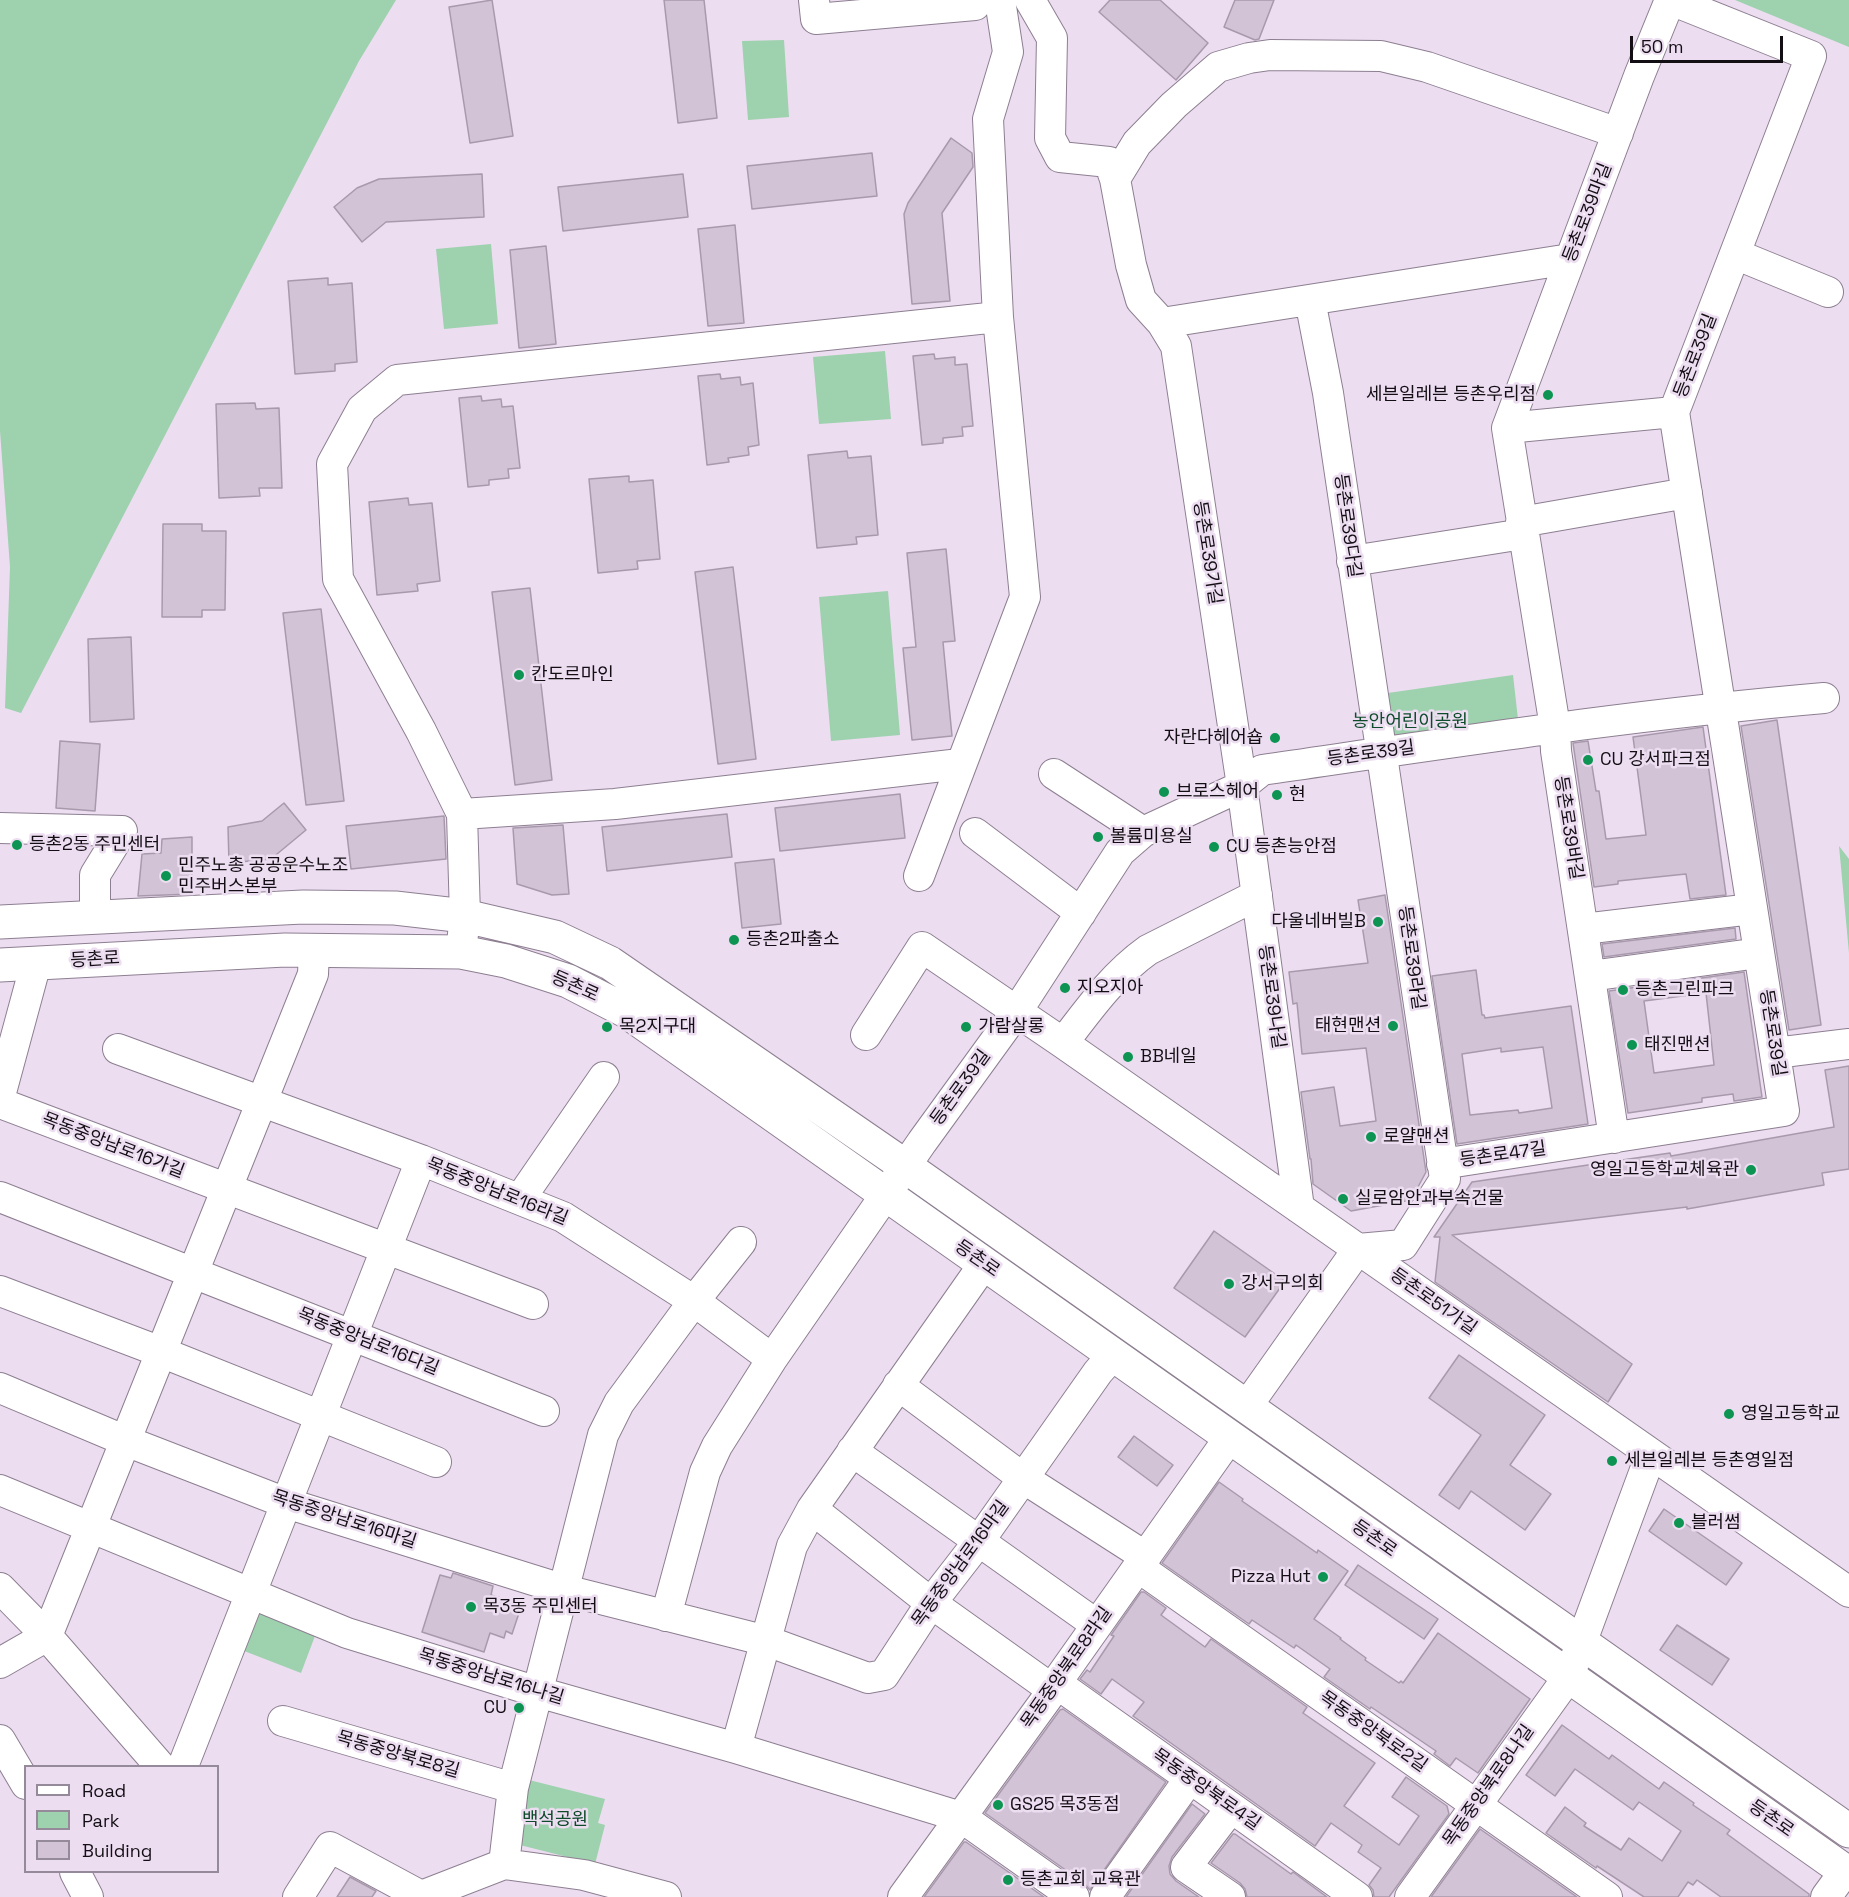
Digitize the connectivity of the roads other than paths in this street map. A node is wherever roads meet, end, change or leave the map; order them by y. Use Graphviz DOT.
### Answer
graph roads {
  1 [pos="814,0"];
  2 [pos="1030,0"];
  3 [pos="1671,0"];
  4 [pos="987,2"];
  5 [pos="1811,56"];
  6 [pos="1618,134"];
  7 [pos="1115,179"];
  8 [pos="1735,254"];
  9 [pos="1570,259"];
  10 [pos="1828,292"];
  11 [pos="1310,300"];
  12 [pos="998,317"];
  13 [pos="1162,323"];
  14 [pos="1674,412"];
  15 [pos="1507,428"];
  16 [pos="1687,493"];
  17 [pos="1522,528"];
  18 [pos="1353,561"];
  19 [pos="1824,698"];
  20 [pos="1722,706"];
  21 [pos="1555,727"];
  22 [pos="1381,753"];
  23 [pos="960,764"];
  24 [pos="1054,774"];
  25 [pos="1242,786"];
  26 [pos="462,814"];
  27 [pos="0,828"];
  28 [pos="1143,832"];
  29 [pos="975,833"];
  30 [pos="919,876"];
  31 [pos="1257,895"];
  32 [pos="1752,909"];
  33 [pos="1081,913"];
  34 [pos="465,916"];
  35 [pos="95,918"];
  36 [pos="0,922"];
  37 [pos="1583,929"];
  38 [pos="314,951"];
  39 [pos="461,952"];
  40 [pos="1759,953"];
  41 [pos="36,963"];
  42 [pos="0,965"];
  43 [pos="1590,976"];
  44 [pos="1017,1011"];
  45 [pos="866,1035"];
  46 [pos="1063,1043"];
  47 [pos="1849,1044"];
  48 [pos="118,1049"];
  49 [pos="1775,1053"];
  50 [pos="604,1077"];
  51 [pos="0,1096"];
  52 [pos="262,1101"];
  53 [pos="0,1103"];
  54 [pos="1784,1111"];
  55 [pos="1614,1138"];
  56 [pos="421,1160"];
  57 [pos="1442,1164"];
  58 [pos="905,1166"];
  59 [pos="227,1189"];
  60 [pos="885,1196"];
  61 [pos="0,1197"];
  62 [pos="520,1199"];
  63 [pos="1299,1208"];
  64 [pos="741,1242"];
  65 [pos="386,1249"];
  66 [pos="1358,1250"];
  67 [pos="984,1264"];
  68 [pos="193,1273"];
  69 [pos="0,1291"];
  70 [pos="694,1301"];
  71 [pos="533,1304"];
  72 [pos="352,1336"];
  73 [pos="161,1352"];
  74 [pos="1113,1355"];
  75 [pos="772,1359"];
  76 [pos="898,1385"];
  77 [pos="0,1388"];
  78 [pos="1247,1406"];
  79 [pos="543,1411"];
  80 [pos="321,1416"];
  81 [pos="1230,1437"];
  82 [pos="126,1441"];
  83 [pos="852,1451"];
  84 [pos="1652,1454"];
  85 [pos="436,1462"];
  86 [pos="1023,1478"];
  87 [pos="0,1490"];
  88 [pos="286,1503"];
  89 [pos="812,1509"];
  90 [pos="91,1528"];
  91 [pos="979,1541"];
  92 [pos="1142,1562"];
  93 [pos="1845,1581"];
  94 [pos="0,1588"];
  95 [pos="565,1590"];
  96 [pos="251,1594"];
  97 [pos="931,1603"];
  98 [pos="666,1616"];
  99 [pos="1097,1624"];
  100 [pos="47,1636"];
  101 [pos="767,1641"];
  102 [pos="1581,1641"];
  103 [pos="0,1663"];
  104 [pos="1569,1676"];
  105 [pos="1054,1686"];
  106 [pos="538,1692"];
  107 [pos="283,1721"];
  108 [pos="0,1740"];
  109 [pos="736,1748"];
  110 [pos="158,1765"];
  111 [pos="184,1765"];
  112 [pos="1190,1778"];
  113 [pos="24,1781"];
  114 [pos="513,1788"];
  115 [pos="1476,1805"];
  116 [pos="1231,1808"];
  117 [pos="961,1817"];
  118 [pos="1849,1831"];
  119 [pos="504,1864"];
  120 [pos="76,1873"];
  121 [pos="1840,1881"];
  122 [pos="420,1896"];
  123 [pos="88,1897"];
  124 [pos="298,1897"];
  125 [pos="666,1897"];
  126 [pos="903,1897"];
  127 [pos="1074,1897"];
  128 [pos="1105,1897"];
  129 [pos="1230,1897"];
  130 [pos="1357,1897"];
  131 [pos="1410,1897"];
  132 [pos="1607,1897"];
  1 -- 4 [label="street"];
  2 -- 7 [label="street"];
  3 -- 5 [label="street, 등촌로39마길"];
  3 -- 6 [label="street, 등촌로39마길"];
  4 -- 12 [label="street"];
  5 -- 8 [label="street, 등촌로39길"];
  6 -- 7 [label="street"];
  6 -- 9 [label="street, 등촌로39마길"];
  7 -- 13 [label="street, 등촌로39가길"];
  8 -- 10 [label="street"];
  8 -- 14 [label="street, 등촌로39길"];
  9 -- 11 [label="street"];
  9 -- 15 [label="street, 등촌로39마길"];
  11 -- 13 [label="street"];
  11 -- 18 [label="street, 등촌로39다길"];
  12 -- 23 [label="street"];
  12 -- 26 [label="street"];
  13 -- 25 [label="street, 등촌로39가길"];
  14 -- 15 [label="street"];
  14 -- 16 [label="street, 등촌로39길"];
  15 -- 17 [label="street, 등촌로39마길"];
  16 -- 17 [label="street"];
  16 -- 20 [label="street, 등촌로39길"];
  17 -- 18 [label="street"];
  17 -- 21 [label="street, 등촌로39마길"];
  18 -- 22 [label="street, 등촌로39다길"];
  19 -- 20 [label="street, 등촌로39길"];
  20 -- 21 [label="street, 등촌로39길"];
  20 -- 32 [label="street, 등촌로39길"];
  21 -- 22 [label="street, 등촌로39길"];
  21 -- 37 [label="street, 등촌로39바길"];
  22 -- 25 [label="street, 등촌로39길"];
  22 -- 57 [label="street, 등촌로39라길"];
  23 -- 26 [label="street"];
  23 -- 30 [label="street"];
  24 -- 28 [label="street"];
  25 -- 28 [label="street, 등촌로39길"];
  25 -- 31 [label="street, 등촌로39나길"];
  26 -- 34 [label="street"];
  27 -- 35 [label="street"];
  28 -- 33 [label="street, 등촌로39길"];
  29 -- 33 [label="street"];
  31 -- 46 [label="street"];
  31 -- 63 [label="street, 등촌로39나길"];
  32 -- 37 [label="street"];
  32 -- 40 [label="street, 등촌로39길"];
  33 -- 44 [label="street, 등촌로39길"];
  34 -- 35 [label="main road, 등촌로"];
  34 -- 39 [label="street"];
  34 -- 58 [label="main road, 등촌로"];
  35 -- 36 [label="main road, 등촌로"];
  37 -- 43 [label="street, 등촌로39바길"];
  38 -- 39 [label="main road, 등촌로"];
  38 -- 41 [label="main road, 등촌로"];
  38 -- 52 [label="street"];
  39 -- 60 [label="main road, 등촌로"];
  40 -- 43 [label="street"];
  40 -- 49 [label="street, 등촌로39길"];
  41 -- 42 [label="main road, 등촌로"];
  41 -- 51 [label="street"];
  43 -- 55 [label="street, 등촌로39바길"];
  44 -- 45 [label="street"];
  44 -- 46 [label="street, 등촌로51가길"];
  44 -- 58 [label="street, 등촌로39길"];
  46 -- 63 [label="street, 등촌로51가길"];
  47 -- 49 [label="street"];
  48 -- 52 [label="street"];
  49 -- 54 [label="street, 등촌로39길"];
  50 -- 62 [label="street"];
  52 -- 56 [label="street, 목동중앙남로16라길"];
  52 -- 59 [label="street"];
  53 -- 59 [label="street, 목동중앙남로16가길"];
  54 -- 55 [label="street, 등촌로47길"];
  55 -- 57 [label="street, 등촌로47길"];
  56 -- 62 [label="street, 목동중앙남로16라길"];
  56 -- 65 [label="street"];
  57 -- 66 [label="street, 등촌로47길"];
  58 -- 60 [label="street, 등촌로39길"];
  58 -- 78 [label="main road, 등촌로"];
  59 -- 65 [label="street"];
  59 -- 68 [label="street"];
  60 -- 67 [label="main road, 등촌로"];
  60 -- 75 [label="street"];
  61 -- 68 [label="street"];
  62 -- 70 [label="street, 목동중앙남로16라길"];
  63 -- 66 [label="street, 등촌로51가길"];
  64 -- 70 [label="street"];
  65 -- 71 [label="street"];
  65 -- 72 [label="street"];
  66 -- 78 [label="street"];
  66 -- 84 [label="street, 등촌로51가길"];
  67 -- 74 [label="main road, 등촌로"];
  67 -- 76 [label="street"];
  68 -- 72 [label="street, 목동중앙남로16다길"];
  68 -- 73 [label="street"];
  69 -- 73 [label="street"];
  70 -- 75 [label="street, 목동중앙남로16라길"];
  70 -- 95 [label="street"];
  72 -- 79 [label="street, 목동중앙남로16다길"];
  72 -- 80 [label="street"];
  73 -- 80 [label="street"];
  73 -- 82 [label="street"];
  74 -- 81 [label="main road, 등촌로"];
  74 -- 86 [label="street, 목동중앙남로16마길"];
  75 -- 98 [label="street"];
  76 -- 83 [label="street"];
  76 -- 86 [label="street, 목동중앙북로2길"];
  77 -- 82 [label="street"];
  78 -- 102 [label="main road, 등촌로"];
  80 -- 85 [label="street"];
  80 -- 88 [label="street"];
  81 -- 92 [label="street, 목동중앙북로8라길"];
  81 -- 104 [label="main road, 등촌로"];
  82 -- 88 [label="street, 목동중앙남로16마길"];
  82 -- 90 [label="street"];
  83 -- 89 [label="street"];
  83 -- 91 [label="street"];
  84 -- 93 [label="street, 등촌로51가길"];
  84 -- 102 [label="street"];
  86 -- 91 [label="street, 목동중앙남로16마길"];
  86 -- 92 [label="street, 목동중앙북로2길"];
  87 -- 90 [label="street, 목동중앙남로16나길"];
  88 -- 95 [label="street, 목동중앙남로16마길"];
  88 -- 96 [label="street"];
  89 -- 97 [label="street, 목동중앙북로4길"];
  89 -- 101 [label="street"];
  90 -- 96 [label="street, 목동중앙남로16나길"];
  90 -- 100 [label="street"];
  91 -- 97 [label="street, 목동중앙남로16마길"];
  91 -- 99 [label="street"];
  92 -- 99 [label="street, 목동중앙북로8라길"];
  92 -- 115 [label="street, 목동중앙북로2길"];
  94 -- 100 [label="street"];
  95 -- 98 [label="street, 목동중앙남로16마길"];
  95 -- 106 [label="street"];
  96 -- 106 [label="street, 목동중앙남로16나길"];
  96 -- 111 [label="street"];
  97 -- 101 [label="street, 목동중앙남로16마길"];
  97 -- 105 [label="street, 목동중앙북로4길"];
  98 -- 101 [label="street, 목동중앙남로16마길"];
  99 -- 105 [label="street, 목동중앙북로8라길"];
  100 -- 103 [label="street"];
  100 -- 110 [label="street"];
  101 -- 109 [label="street"];
  102 -- 104 [label="street, 목동중앙북로8나길"];
  102 -- 118 [label="main road, 등촌로"];
  104 -- 115 [label="street, 목동중앙북로8나길"];
  104 -- 121 [label="main road, 등촌로"];
  105 -- 112 [label="street, 목동중앙북로4길"];
  105 -- 117 [label="street, 목동중앙북로8라길"];
  106 -- 109 [label="street, 목동중앙남로16나길"];
  106 -- 114 [label="street"];
  107 -- 114 [label="street, 목동중앙북로8길"];
  108 -- 113 [label="street"];
  109 -- 117 [label="street, 목동중앙남로16나길"];
  112 -- 116 [label="street, 목동중앙북로4길"];
  112 -- 128 [label="street"];
  114 -- 119 [label="street"];
  115 -- 131 [label="street, 목동중앙북로8나길"];
  115 -- 132 [label="street, 목동중앙북로2길"];
  116 -- 129 [label="street"];
  116 -- 130 [label="street, 목동중앙북로4길"];
  117 -- 126 [label="street, 목동중앙북로8라길"];
  117 -- 127 [label="street, 목동중앙남로16나길"];
  119 -- 122 [label="street"];
  119 -- 125 [label="street"];
  120 -- 123 [label="street"];
  122 -- 124 [label="street"];
}
